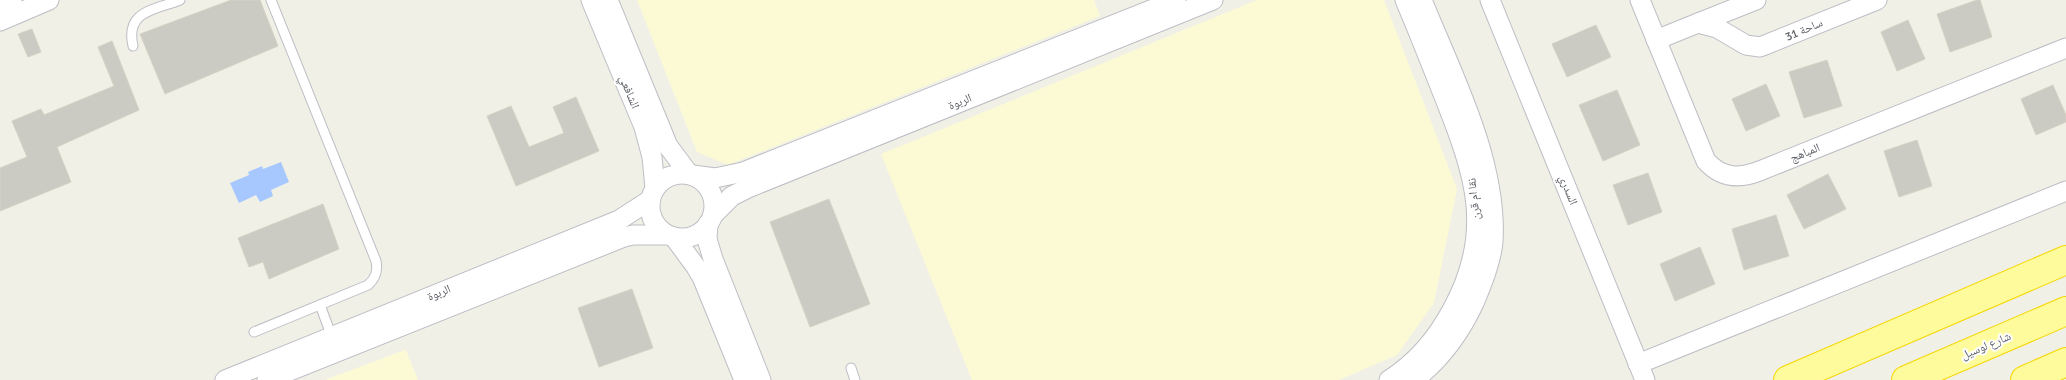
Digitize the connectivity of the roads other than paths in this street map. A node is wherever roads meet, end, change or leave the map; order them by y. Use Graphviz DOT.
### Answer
graph roads {
  1 [pos="12,0"];
  2 [pos="49,0"];
  3 [pos="180,0"];
  4 [pos="272,0"];
  5 [pos="591,0"];
  6 [pos="608,0"];
  7 [pos="1176,0"];
  8 [pos="1213,0"];
  9 [pos="1405,0"];
  10 [pos="1422,0"];
  11 [pos="1490,0"];
  12 [pos="1640,0"];
  13 [pos="1877,0"];
  14 [pos="1747,3"];
  15 [pos="0,5"];
  16 [pos="0,21"];
  17 [pos="1698,23"];
  18 [pos="1731,36"];
  19 [pos="1656,40"];
  20 [pos="133,46"];
  21 [pos="2066,48"];
  22 [pos="691,175"];
  23 [pos="2066,191"];
  24 [pos="652,194"];
  25 [pos="711,220"];
  26 [pos="671,236"];
  27 [pos="2066,260"];
  28 [pos="320,305"];
  29 [pos="2066,311"];
  30 [pos="254,332"];
  31 [pos="332,337"];
  32 [pos="2066,362"];
  33 [pos="851,368"];
  34 [pos="1642,372"];
  35 [pos="225,380"];
  36 [pos="266,380"];
  37 [pos="744,380"];
  38 [pos="761,380"];
  39 [pos="855,380"];
  40 [pos="1389,380"];
  41 [pos="1414,380"];
  42 [pos="1788,380"];
  43 [pos="1906,380"];
  44 [pos="2025,380"];
  1 -- 15 [label="street"];
  2 -- 16 [label="street"];
  3 -- 20 [label="lane"];
  4 -- 28 [label="lane"];
  5 -- 24 [label="street, الشافعي"];
  6 -- 22 [label="street, الشافعي"];
  7 -- 22 [label="street, الربوة"];
  8 -- 25 [label="street, الربوة"];
  9 -- 40 [label="street, نقا ام قرن"];
  10 -- 41 [label="street, نقا ام قرن"];
  11 -- 34 [label="street, السدري"];
  12 -- 19 [label="street, المباهج"];
  13 -- 18 [label="street, ساحة 31"];
  14 -- 17 [label="street"];
  14 -- 18 [label="street"];
  17 -- 18 [label="street, ساحة 31"];
  17 -- 19 [label="street"];
  19 -- 21 [label="street, المباهج"];
  22 -- 24 [label="street"];
  22 -- 25 [label="street"];
  23 -- 34 [label="street"];
  24 -- 26 [label="street"];
  24 -- 31 [label="street, الربوة"];
  25 -- 26 [label="street"];
  25 -- 38 [label="street"];
  26 -- 36 [label="street, الربوة"];
  26 -- 37 [label="street"];
  27 -- 42 [label="highway"];
  28 -- 30 [label="lane"];
  28 -- 31 [label="lane"];
  29 -- 43 [label="highway, شارع لوسيل"];
  31 -- 35 [label="street, الربوة"];
  32 -- 44 [label="highway"];
  33 -- 39 [label="lane"];
}
